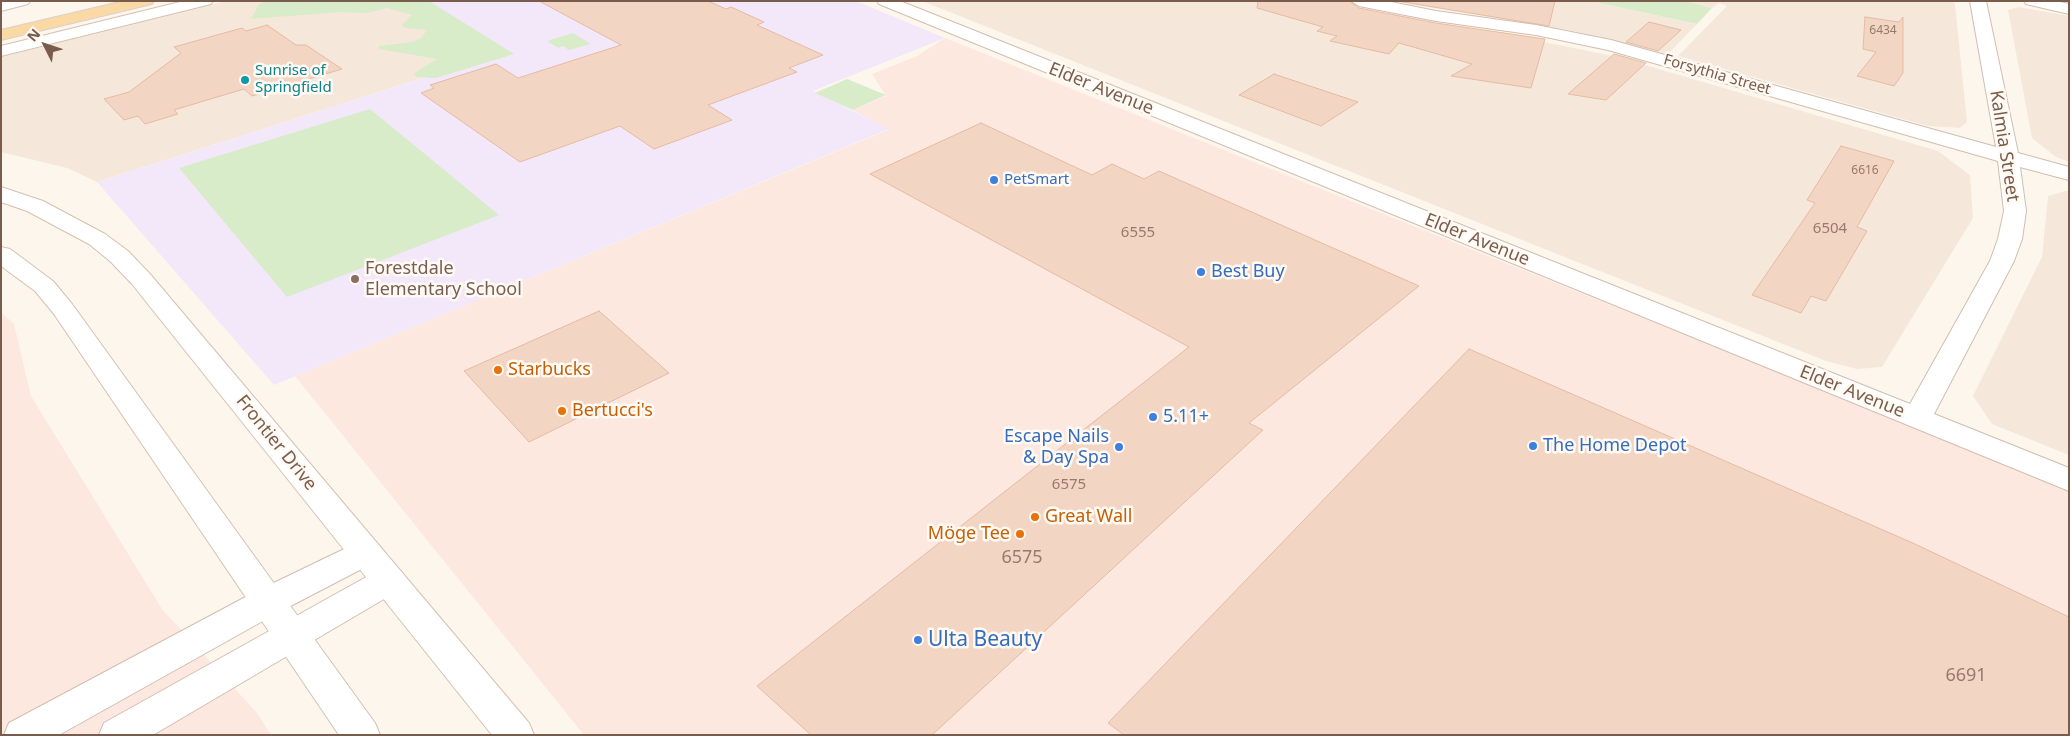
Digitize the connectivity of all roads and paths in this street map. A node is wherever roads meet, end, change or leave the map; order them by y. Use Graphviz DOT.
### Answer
graph roads {
  1 [pos="22,1"];
  2 [pos="104,1"];
  3 [pos="146,1"];
  4 [pos="205,1"];
  5 [pos="885,1"];
  6 [pos="1359,1"];
  7 [pos="1978,1"];
  8 [pos="2032,1"];
  9 [pos="1,6"];
  10 [pos="2069,9"];
  11 [pos="1,25"];
  12 [pos="1,35"];
  13 [pos="1,51"];
  14 [pos="2008,157"];
  15 [pos="2069,174"];
  16 [pos="1,194"];
  17 [pos="1,254"];
  18 [pos="1917,418"];
  19 [pos="2069,480"];
  20 [pos="365,552"];
  21 [pos="388,580"];
  22 [pos="267,602"];
  23 [pos="291,636"];
  24 [pos="23,735"];
  25 [pos="118,735"];
  26 [pos="361,735"];
  27 [pos="515,735"];
  1 -- 9 [label="street"];
  2 -- 11 [label="main road"];
  3 -- 12 [label="main road"];
  4 -- 13 [label="street"];
  5 -- 18 [label="street, Elder Avenue"];
  6 -- 14 [label="street, Forsythia Street"];
  7 -- 14 [label="street, Kalmia Street"];
  8 -- 10 [label="street"];
  14 -- 15 [label="street, Forsythia Street"];
  14 -- 18 [label="street, Kalmia Street"];
  16 -- 20 [label="street, Frontier Drive"];
  17 -- 22 [label="street"];
  18 -- 19 [label="street, Elder Avenue"];
  20 -- 21 [label="street, Frontier Drive"];
  20 -- 22 [label="street"];
  21 -- 23 [label="street"];
  21 -- 27 [label="street, Frontier Drive"];
  22 -- 23 [label="street"];
  22 -- 24 [label="street"];
  23 -- 25 [label="street"];
  23 -- 26 [label="street"];
}
